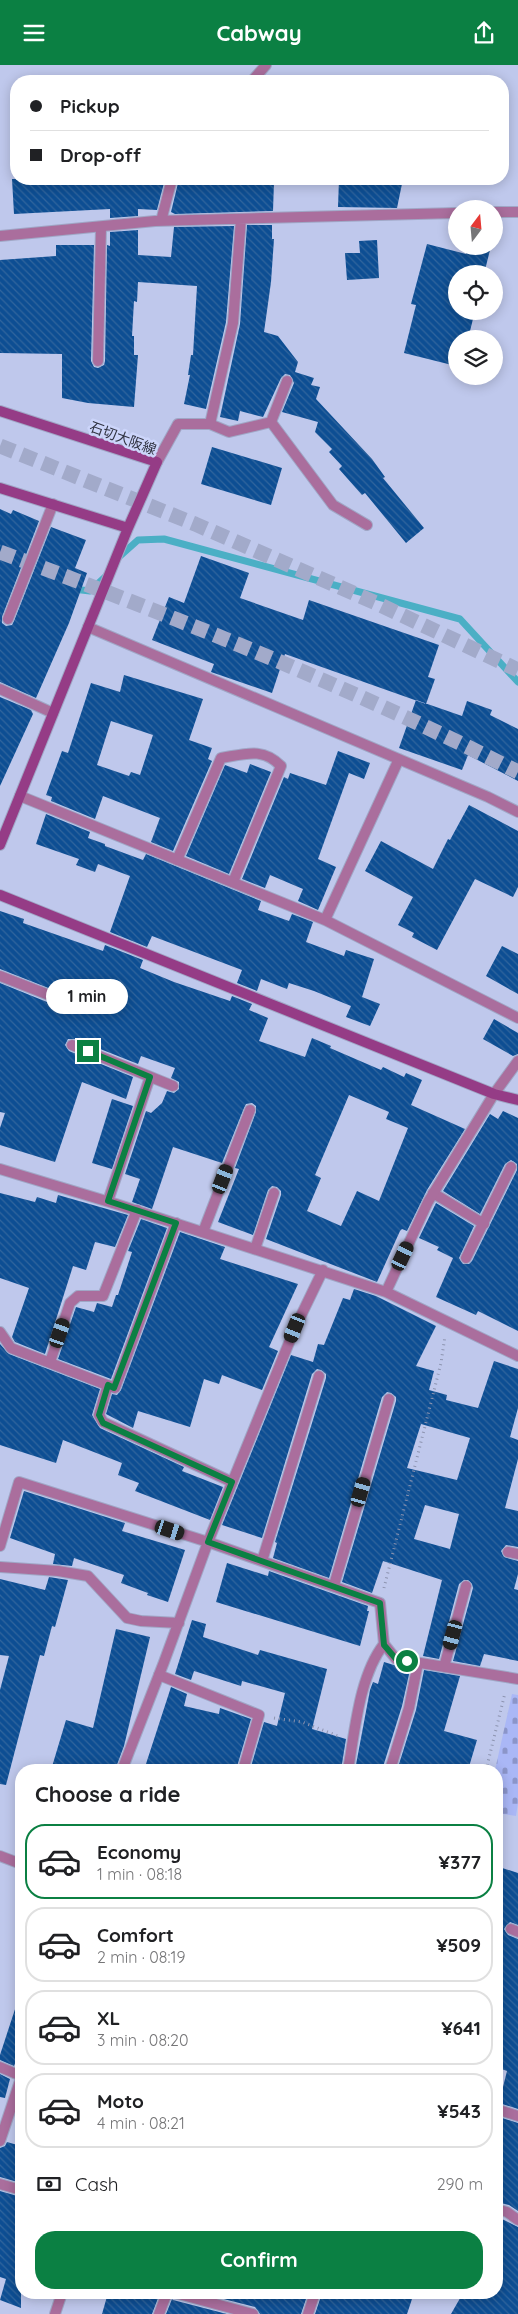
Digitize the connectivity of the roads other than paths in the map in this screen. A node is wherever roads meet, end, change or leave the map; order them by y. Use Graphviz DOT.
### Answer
graph roads {
  1 [pos="266,65"];
  2 [pos="257,75"];
  3 [pos="170,185"];
  4 [pos="503,212"];
  5 [pos="518,212"];
  6 [pos="448,213"];
  7 [pos="241,219"];
  8 [pos="161,221"];
  9 [pos="101,227"];
  10 [pos="0,236"];
  11 [pos="98,361"];
  12 [pos="287,381"];
  13 [pos="0,411"];
  14 [pos="271,422"];
  15 [pos="210,424"];
  16 [pos="158,463"];
  17 [pos="0,488"];
  18 [pos="53,504"];
  19 [pos="367,525"];
  20 [pos="128,528"];
  21 [pos="8,619"];
  22 [pos="88,627"];
  23 [pos="0,689"];
  24 [pos="53,713"];
  25 [pos="399,759"];
  26 [pos="20,796"];
  27 [pos="518,812"];
  28 [pos="0,845"];
  29 [pos="177,859"];
  30 [pos="233,882"];
  31 [pos="0,895"];
  32 [pos="326,920"];
  33 [pos="0,977"];
  34 [pos="54,997"];
  35 [pos="518,1018"];
  36 [pos="72,1045"];
  37 [pos="518,1061"];
  38 [pos="150,1077"];
  39 [pos="173,1086"];
  40 [pos="494,1095"];
  41 [pos="518,1100"];
  42 [pos="250,1110"];
  43 [pos="511,1167"];
  44 [pos="0,1169"];
  45 [pos="274,1193"];
  46 [pos="433,1193"];
  47 [pos="108,1201"];
  48 [pos="137,1211"];
  49 [pos="176,1223"];
  50 [pos="484,1224"];
  51 [pos="203,1232"];
  52 [pos="256,1249"];
  53 [pos="466,1257"];
  54 [pos="323,1270"];
  55 [pos="386,1292"];
  56 [pos="0,1331"];
  57 [pos="518,1356"];
  58 [pos="50,1363"];
  59 [pos="319,1376"];
  60 [pos="108,1385"];
  61 [pos="388,1399"];
  62 [pos="232,1482"];
  63 [pos="208,1542"];
  64 [pos="0,1546"];
  65 [pos="262,1561"];
  66 [pos="0,1567"];
  67 [pos="334,1585"];
  68 [pos="466,1585"];
  69 [pos="178,1623"];
  70 [pos="384,1645"];
  71 [pos="418,1663"];
  72 [pos="444,1667"];
  73 [pos="159,1675"];
  74 [pos="513,1678"];
  75 [pos="124,1764"];
  76 [pos="245,1764"];
  77 [pos="349,1764"];
  78 [pos="392,1764"];
  79 [pos="0,1856"];
  80 [pos="15,1862"];
  81 [pos="0,2067"];
  82 [pos="15,2074"];
  83 [pos="15,2095"];
  84 [pos="503,2111"];
  85 [pos="518,2116"];
  86 [pos="0,2141"];
  87 [pos="0,2184"];
  88 [pos="15,2189"];
  89 [pos="503,2211"];
  90 [pos="518,2220"];
  91 [pos="60,2299"];
  92 [pos="165,2299"];
  93 [pos="197,2299"];
  94 [pos="313,2299"];
  95 [pos="56,2314"];
  96 [pos="159,2314"];
  97 [pos="253,2314"];
  98 [pos="308,2314"];
  1 -- 2 [label="street"];
  3 -- 8 [label="street"];
  4 -- 5 [label="street"];
  6 -- 7 [label="street"];
  7 -- 8 [label="street"];
  7 -- 15 [label="street"];
  8 -- 9 [label="street"];
  9 -- 10 [label="street"];
  9 -- 11 [label="street"];
  12 -- 14 [label="street"];
  13 -- 16 [label="street, 石切大阪線"];
  14 -- 15 [label="street"];
  14 -- 19 [label="street"];
  15 -- 16 [label="street"];
  16 -- 20 [label="street, 石切大阪線"];
  17 -- 18 [label="street"];
  18 -- 20 [label="street"];
  18 -- 21 [label="street"];
  20 -- 22 [label="street, 石切大阪線"];
  22 -- 24 [label="street, 石切大阪線"];
  22 -- 25 [label="street"];
  23 -- 24 [label="street"];
  24 -- 26 [label="street, 石切大阪線"];
  25 -- 27 [label="street"];
  25 -- 32 [label="street"];
  26 -- 28 [label="street, 石切大阪線"];
  26 -- 29 [label="street"];
  29 -- 30 [label="street"];
  29 -- 30 [label="street"];
  30 -- 32 [label="street"];
  31 -- 40 [label="street"];
  32 -- 35 [label="street"];
  33 -- 34 [label="street"];
  36 -- 38 [label="street"];
  37 -- 40 [label="street"];
  38 -- 39 [label="street"];
  38 -- 47 [label="street"];
  40 -- 41 [label="street"];
  40 -- 46 [label="street"];
  42 -- 51 [label="street"];
  43 -- 50 [label="street"];
  44 -- 47 [label="street"];
  45 -- 52 [label="street"];
  46 -- 50 [label="street"];
  46 -- 55 [label="street"];
  47 -- 48 [label="street"];
  48 -- 49 [label="street"];
  48 -- 58 [label="street"];
  49 -- 51 [label="street"];
  49 -- 60 [label="street"];
  50 -- 53 [label="street"];
  51 -- 52 [label="street"];
  52 -- 54 [label="street"];
  54 -- 55 [label="street"];
  54 -- 62 [label="street"];
  55 -- 57 [label="street"];
  56 -- 58 [label="street"];
  58 -- 60 [label="street"];
  59 -- 65 [label="street"];
  60 -- 62 [label="street"];
  61 -- 67 [label="street"];
  62 -- 63 [label="street"];
  63 -- 64 [label="street"];
  63 -- 65 [label="street"];
  63 -- 69 [label="street"];
  65 -- 67 [label="street"];
  66 -- 69 [label="street"];
  67 -- 70 [label="street"];
  68 -- 72 [label="street"];
  69 -- 73 [label="street"];
  70 -- 71 [label="street"];
  70 -- 77 [label="street"];
  71 -- 72 [label="street"];
  71 -- 78 [label="street"];
  72 -- 74 [label="street"];
  73 -- 75 [label="street"];
  73 -- 76 [label="street"];
  79 -- 80 [label="street"];
  81 -- 82 [label="street"];
  83 -- 86 [label="street"];
  84 -- 85 [label="street"];
  87 -- 88 [label="street"];
  89 -- 90 [label="street"];
  91 -- 95 [label="street"];
  92 -- 96 [label="street"];
  93 -- 97 [label="street"];
  94 -- 98 [label="street"];
}
